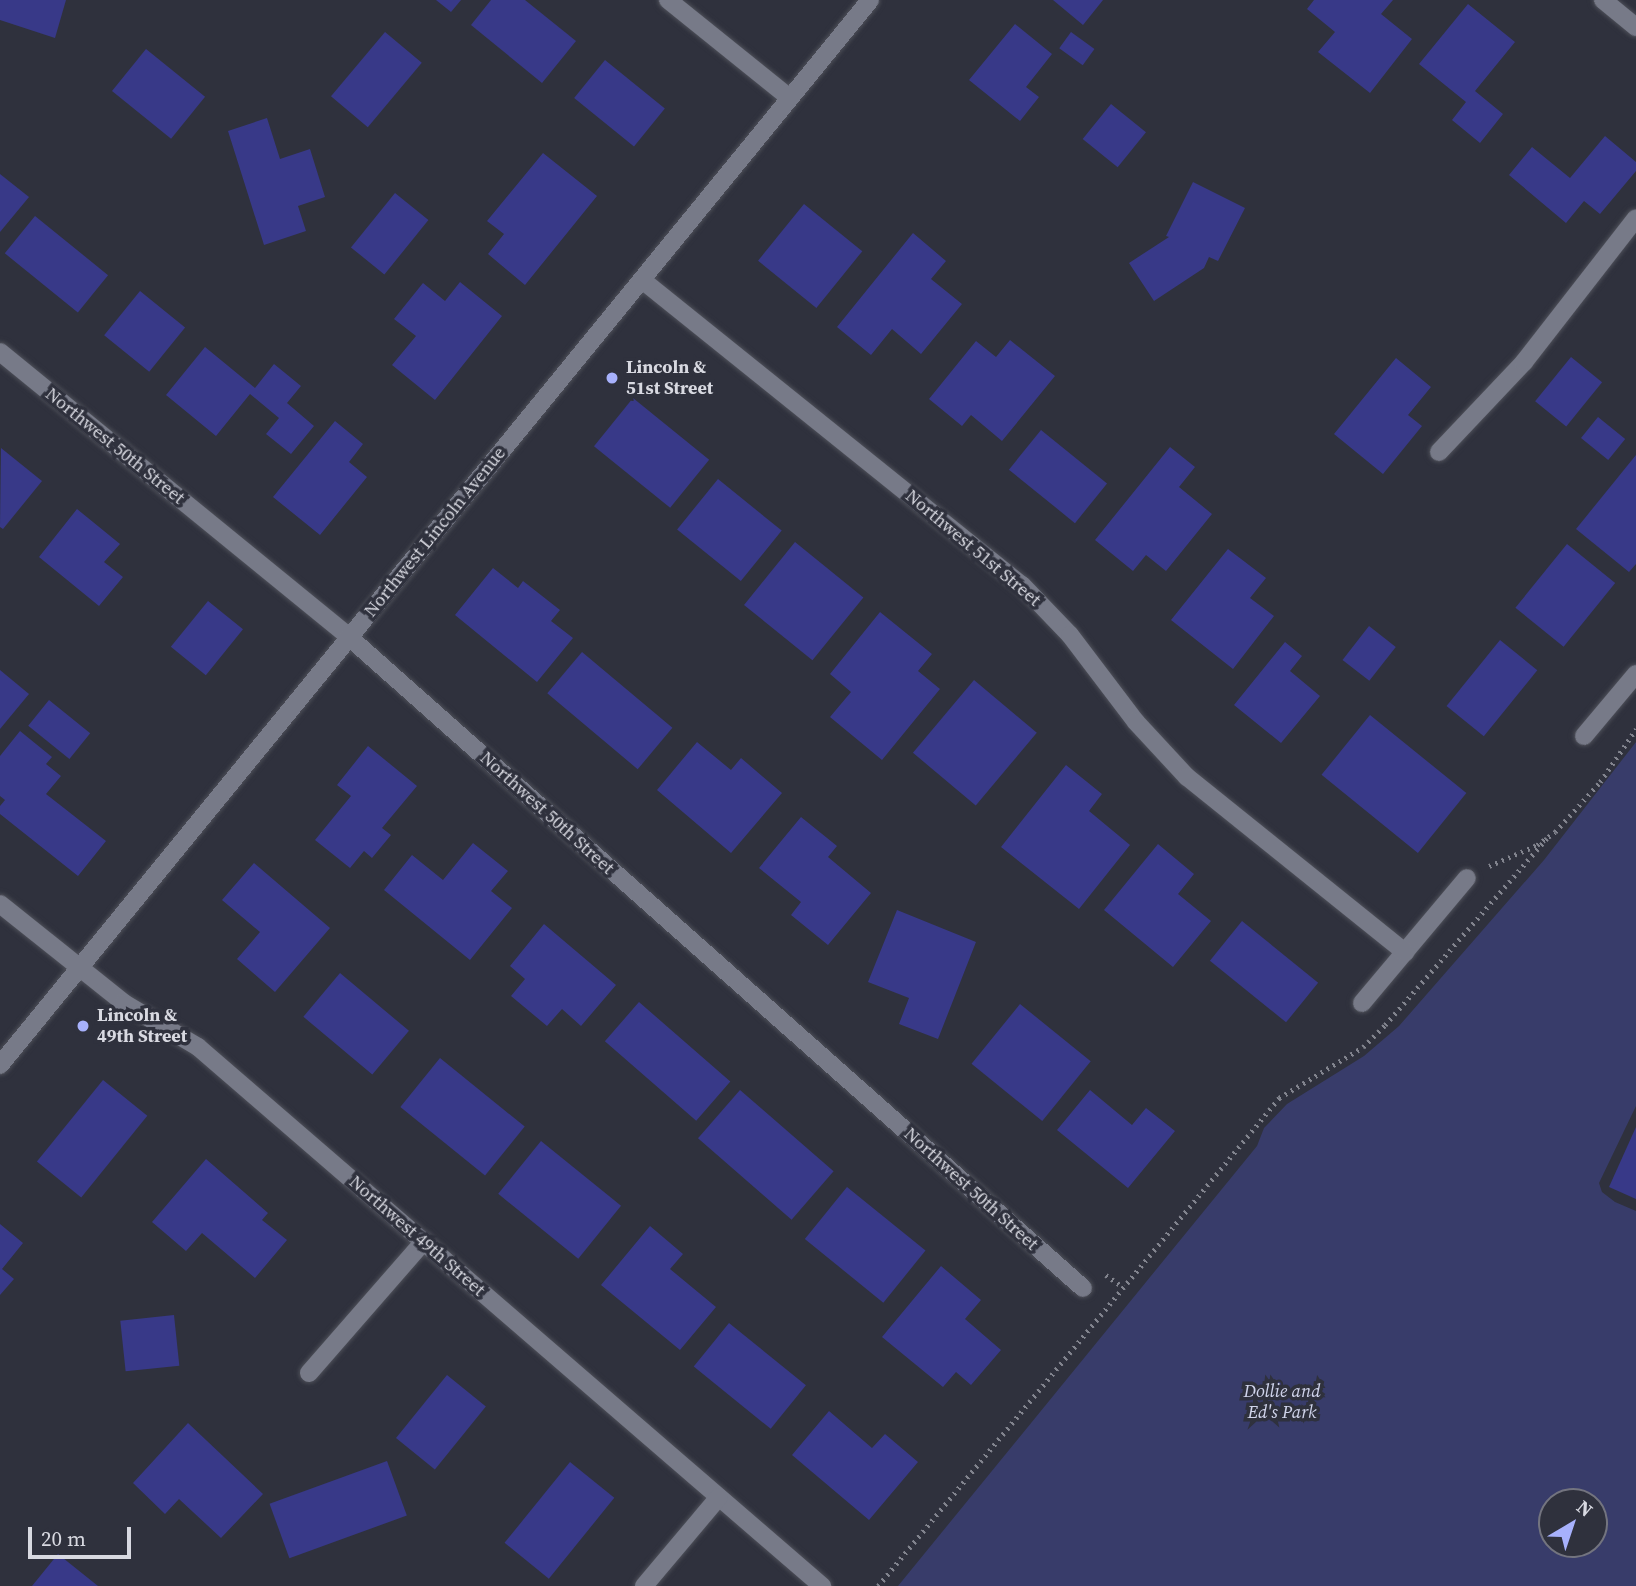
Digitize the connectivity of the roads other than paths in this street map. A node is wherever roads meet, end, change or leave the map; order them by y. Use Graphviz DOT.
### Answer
graph roads {
  1 [pos="668,0"];
  2 [pos="870,0"];
  3 [pos="1603,0"];
  4 [pos="1636,27"];
  5 [pos="790,98"];
  6 [pos="1636,218"];
  7 [pos="642,281"];
  8 [pos="0,352"];
  9 [pos="1439,452"];
  10 [pos="349,638"];
  11 [pos="1636,674"];
  12 [pos="1584,736"];
  13 [pos="1467,877"];
  14 [pos="0,904"];
  15 [pos="1405,952"];
  16 [pos="78,969"];
  17 [pos="1362,1003"];
  18 [pos="0,1065"];
  19 [pos="424,1241"];
  20 [pos="1083,1288"];
  21 [pos="309,1373"];
  22 [pos="719,1497"];
  23 [pos="645,1586"];
  24 [pos="822,1586"];
  1 -- 5 [label="street"];
  2 -- 5 [label="street, Northwest Lincoln Avenue"];
  3 -- 4 [label="street"];
  5 -- 7 [label="street, Northwest Lincoln Avenue"];
  6 -- 9 [label="street"];
  7 -- 10 [label="street, Northwest Lincoln Avenue"];
  7 -- 15 [label="street, Northwest 51st Street"];
  8 -- 10 [label="street, Northwest 50th Street"];
  10 -- 16 [label="street, Northwest Lincoln Avenue"];
  10 -- 20 [label="street, Northwest 50th Street"];
  11 -- 12 [label="street"];
  13 -- 15 [label="street"];
  14 -- 16 [label="street, Northwest 49th Street"];
  15 -- 17 [label="street"];
  16 -- 18 [label="street, Northwest Lincoln Avenue"];
  16 -- 19 [label="street, Northwest 49th Street"];
  19 -- 21 [label="street"];
  19 -- 22 [label="street, Northwest 49th Street"];
  22 -- 23 [label="street"];
  22 -- 24 [label="street, Northwest 49th Street"];
}
